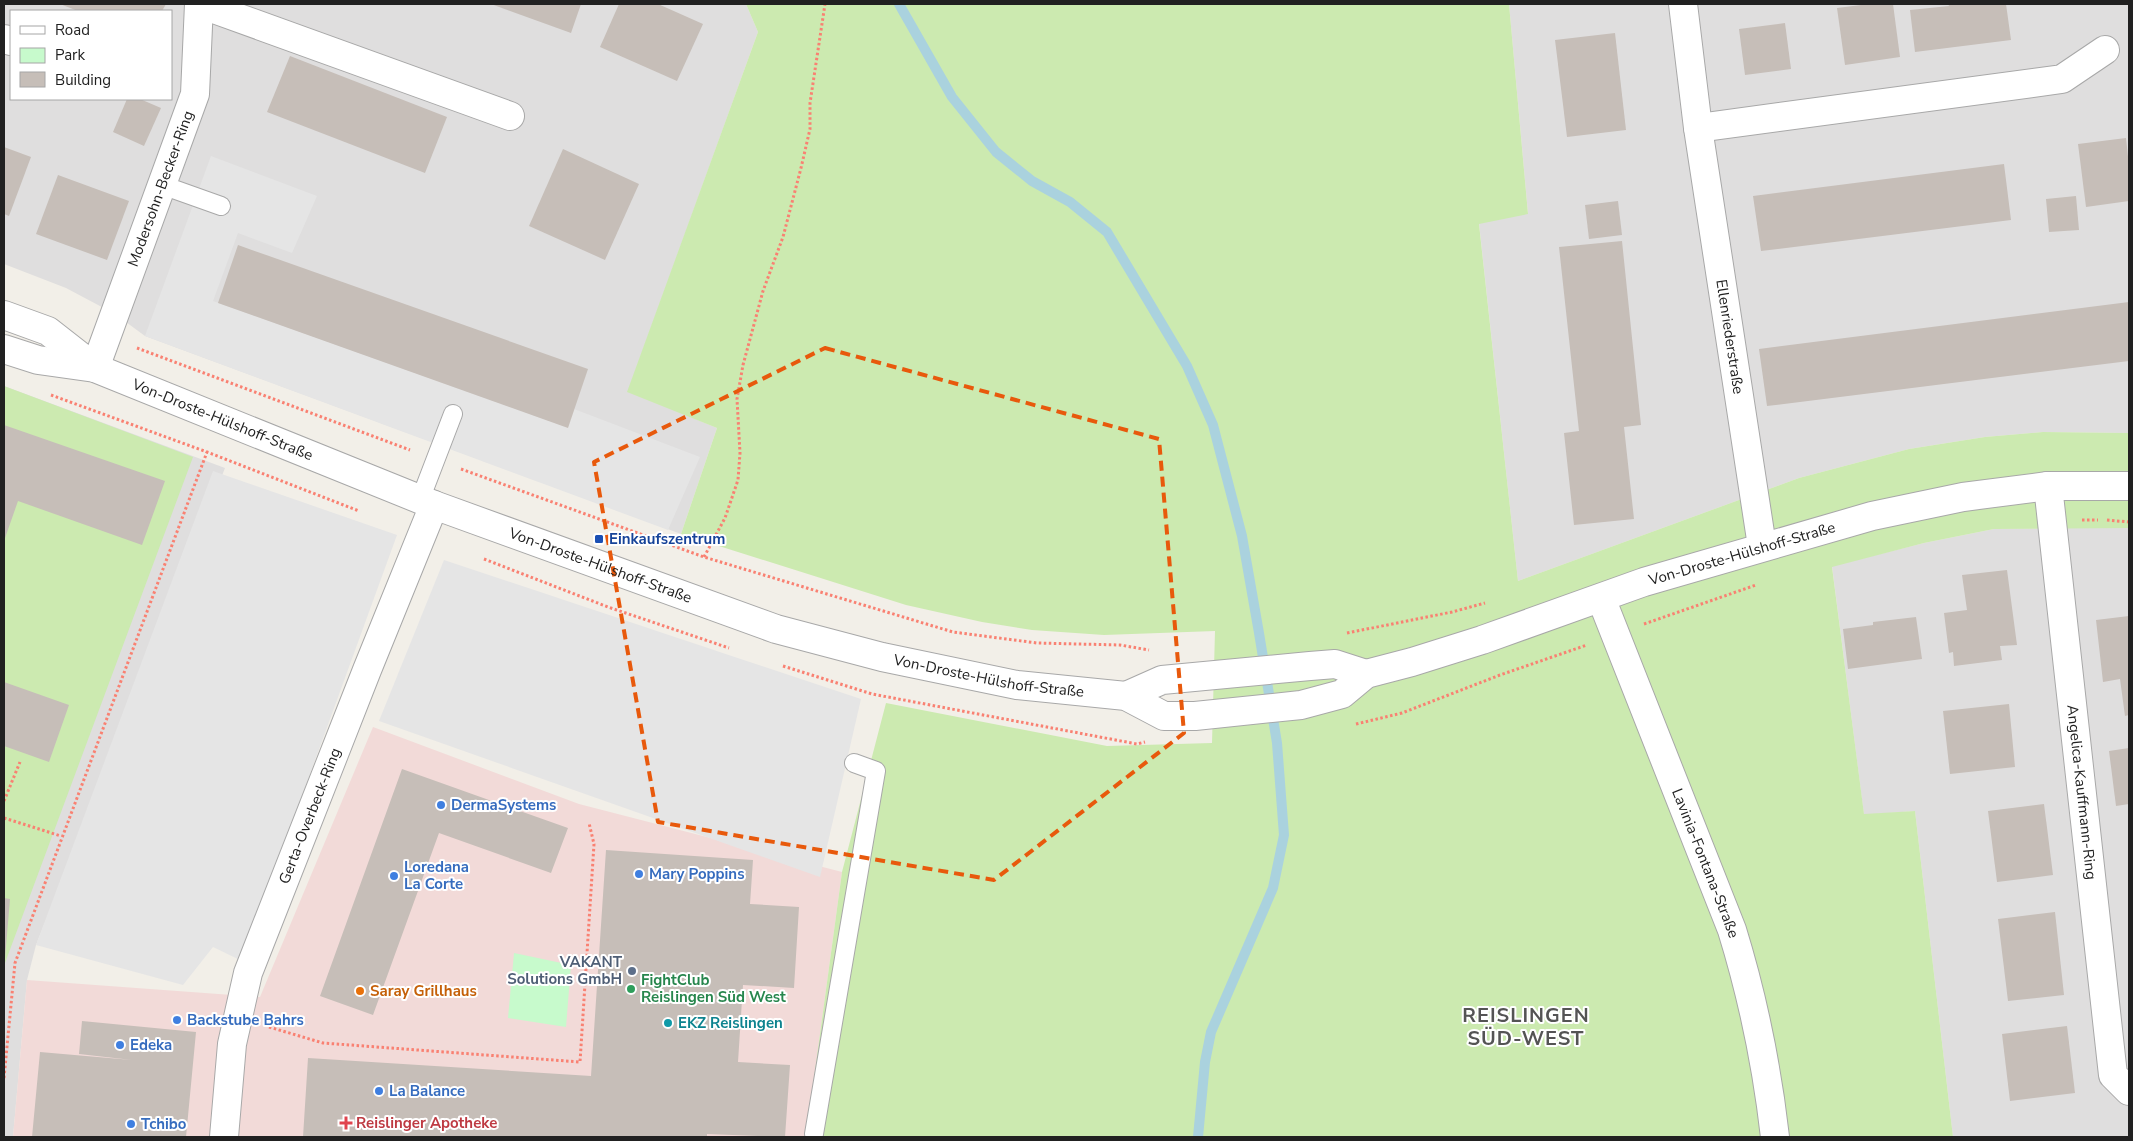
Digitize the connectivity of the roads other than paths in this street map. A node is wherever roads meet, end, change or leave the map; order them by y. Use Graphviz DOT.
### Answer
graph roads {
  1 [pos="200,4"];
  2 [pos="1683,4"];
  3 [pos="2105,50"];
  4 [pos="510,116"];
  5 [pos="1698,128"];
  6 [pos="162,185"];
  7 [pos="221,206"];
  8 [pos="4,315"];
  9 [pos="4,349"];
  10 [pos="95,368"];
  11 [pos="453,414"];
  12 [pos="2048,486"];
  13 [pos="2129,486"];
  14 [pos="427,503"];
  15 [pos="1762,546"];
  16 [pos="1601,598"];
  17 [pos="1366,674"];
  18 [pos="1126,696"];
  19 [pos="854,763"];
  20 [pos="2129,1091"];
  21 [pos="814,1134"];
  22 [pos="224,1137"];
  23 [pos="1775,1137"];
  1 -- 4 [label="street, Modersohn-Becker-Ring"];
  1 -- 6 [label="street, Modersohn-Becker-Ring"];
  2 -- 5 [label="street, Ellenriederstraße"];
  3 -- 5 [label="street"];
  5 -- 15 [label="street, Ellenriederstraße"];
  6 -- 7 [label="lane"];
  6 -- 10 [label="street, Modersohn-Becker-Ring"];
  8 -- 10 [label="street, Von-Droste-Hülshoff-Straße"];
  9 -- 10 [label="street, Von-Droste-Hülshoff-Straße"];
  10 -- 14 [label="street, Von-Droste-Hülshoff-Straße"];
  11 -- 14 [label="lane"];
  12 -- 13 [label="street, Von-Droste-Hülshoff-Straße"];
  12 -- 15 [label="street, Von-Droste-Hülshoff-Straße"];
  12 -- 20 [label="street, Angelica-Kauffmann-Ring"];
  14 -- 18 [label="street, Von-Droste-Hülshoff-Straße"];
  14 -- 22 [label="street, Gerta-Overbeck-Ring"];
  15 -- 16 [label="street, Von-Droste-Hülshoff-Straße"];
  16 -- 17 [label="street, Von-Droste-Hülshoff-Straße"];
  16 -- 23 [label="street, Lavinia-Fontana-Straße"];
  17 -- 18 [label="street, Von-Droste-Hülshoff-Straße"];
  17 -- 18 [label="street, Von-Droste-Hülshoff-Straße"];
  19 -- 21 [label="lane"];
}
